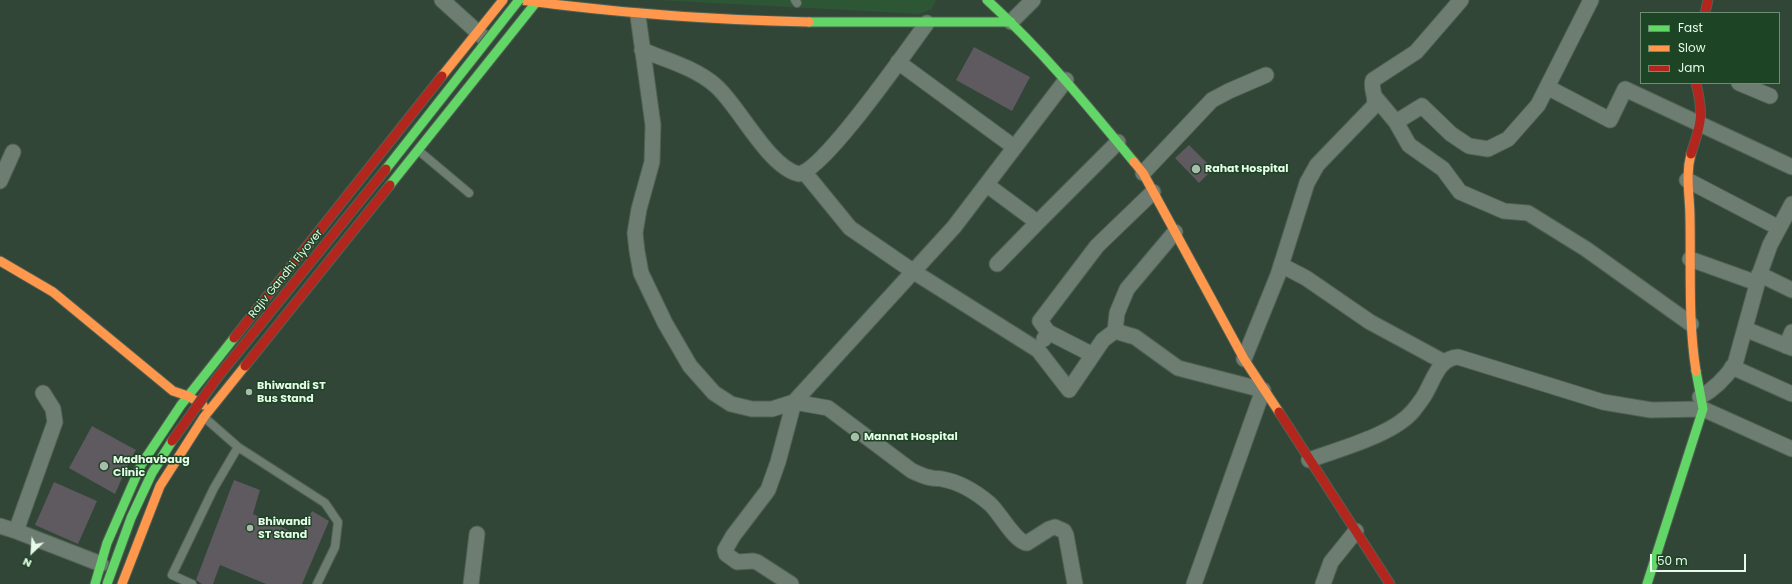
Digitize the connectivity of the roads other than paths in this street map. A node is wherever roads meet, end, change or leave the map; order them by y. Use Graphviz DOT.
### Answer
graph roads {
  1 [pos="442,0"];
  2 [pos="503,0"];
  3 [pos="520,0"];
  4 [pos="987,0"];
  5 [pos="1033,0"];
  6 [pos="1461,0"];
  7 [pos="1591,0"];
  8 [pos="537,1"];
  9 [pos="638,16"];
  10 [pos="1011,22"];
  11 [pos="927,23"];
  12 [pos="478,33"];
  13 [pos="642,50"];
  14 [pos="498,51"];
  15 [pos="898,62"];
  16 [pos="1266,74"];
  17 [pos="1066,80"];
  18 [pos="1696,84"];
  19 [pos="1741,84"];
  20 [pos="1547,88"];
  21 [pos="1770,96"];
  22 [pos="1375,97"];
  23 [pos="1396,122"];
  24 [pos="1701,124"];
  25 [pos="1118,142"];
  26 [pos="1014,147"];
  27 [pos="418,150"];
  28 [pos="13,152"];
  29 [pos="1792,167"];
  30 [pos="805,173"];
  31 [pos="1143,173"];
  32 [pos="1687,180"];
  33 [pos="0,181"];
  34 [pos="987,185"];
  35 [pos="1153,192"];
  36 [pos="469,193"];
  37 [pos="1792,204"];
  38 [pos="1040,220"];
  39 [pos="1779,228"];
  40 [pos="1175,232"];
  41 [pos="1690,259"];
  42 [pos="0,261"];
  43 [pos="997,264"];
  44 [pos="1281,265"];
  45 [pos="914,272"];
  46 [pos="1758,279"];
  47 [pos="1792,290"];
  48 [pos="1691,324"];
  49 [pos="1745,329"];
  50 [pos="1115,331"];
  51 [pos="1048,332"];
  52 [pos="1790,342"];
  53 [pos="1038,350"];
  54 [pos="1093,355"];
  55 [pos="1244,359"];
  56 [pos="1444,362"];
  57 [pos="1732,367"];
  58 [pos="1263,390"];
  59 [pos="43,393"];
  60 [pos="1792,394"];
  61 [pos="188,396"];
  62 [pos="794,402"];
  63 [pos="1702,403"];
  64 [pos="173,409"];
  65 [pos="211,409"];
  66 [pos="204,418"];
  67 [pos="199,426"];
  68 [pos="238,447"];
  69 [pos="1792,449"];
  70 [pos="1309,460"];
  71 [pos="0,526"];
  72 [pos="16,531"];
  73 [pos="1356,531"];
  74 [pos="477,534"];
  75 [pos="101,564"];
  76 [pos="95,584"];
  77 [pos="107,584"];
  78 [pos="122,584"];
  79 [pos="192,584"];
  80 [pos="317,584"];
  81 [pos="471,584"];
  82 [pos="791,584"];
  83 [pos="1075,584"];
  84 [pos="1194,584"];
  85 [pos="1323,584"];
  86 [pos="1390,584"];
  87 [pos="1648,584"];
  1 -- 12 [label="street"];
  2 -- 12 [label="main road"];
  3 -- 8 [label="main road"];
  3 -- 77 [label="main road, Rajiv Gandhi Flyover, bridge"];
  4 -- 10 [label="main road"];
  5 -- 10 [label="street"];
  6 -- 22 [label="street"];
  7 -- 20 [label="street"];
  8 -- 9 [label="main road"];
  8 -- 14 [label="main road"];
  9 -- 11 [label="main road"];
  9 -- 13 [label="street"];
  10 -- 11 [label="main road"];
  10 -- 17 [label="main road"];
  11 -- 15 [label="street"];
  12 -- 14 [label="street"];
  12 -- 61 [label="main road"];
  13 -- 30 [label="street"];
  13 -- 62 [label="street"];
  14 -- 27 [label="main road"];
  15 -- 26 [label="street"];
  15 -- 30 [label="street"];
  16 -- 31 [label="street"];
  17 -- 25 [label="main road"];
  17 -- 26 [label="street"];
  18 -- 24 [label="main road"];
  19 -- 21 [label="street"];
  20 -- 23 [label="street"];
  20 -- 24 [label="street"];
  22 -- 23 [label="street"];
  22 -- 44 [label="street"];
  23 -- 48 [label="street"];
  24 -- 29 [label="street"];
  24 -- 32 [label="main road"];
  25 -- 31 [label="main road"];
  25 -- 38 [label="street"];
  26 -- 34 [label="street"];
  27 -- 36 [label="lane"];
  27 -- 65 [label="main road"];
  28 -- 33 [label="street"];
  30 -- 45 [label="street"];
  31 -- 35 [label="main road"];
  32 -- 39 [label="street"];
  32 -- 41 [label="main road"];
  34 -- 38 [label="street"];
  34 -- 45 [label="street"];
  35 -- 40 [label="main road"];
  35 -- 51 [label="street"];
  37 -- 39 [label="street"];
  38 -- 43 [label="street"];
  39 -- 46 [label="street"];
  40 -- 50 [label="street"];
  40 -- 55 [label="main road"];
  41 -- 46 [label="street"];
  41 -- 48 [label="main road"];
  42 -- 61 [label="main road"];
  44 -- 55 [label="street"];
  44 -- 56 [label="street"];
  45 -- 53 [label="street"];
  45 -- 62 [label="street"];
  46 -- 47 [label="street"];
  46 -- 49 [label="street"];
  48 -- 63 [label="main road"];
  49 -- 52 [label="street"];
  49 -- 57 [label="street"];
  50 -- 54 [label="street"];
  50 -- 58 [label="street"];
  51 -- 53 [label="street"];
  51 -- 54 [label="street"];
  53 -- 54 [label="street"];
  55 -- 58 [label="main road"];
  56 -- 63 [label="street"];
  56 -- 70 [label="street"];
  57 -- 60 [label="street"];
  57 -- 63 [label="street"];
  58 -- 70 [label="main road"];
  58 -- 84 [label="street"];
  59 -- 72 [label="street"];
  61 -- 64 [label="main road"];
  61 -- 65 [label="main road"];
  62 -- 82 [label="street"];
  62 -- 83 [label="street"];
  63 -- 69 [label="street"];
  63 -- 87 [label="main road"];
  64 -- 67 [label="main road"];
  64 -- 75 [label="main road"];
  65 -- 66 [label="main road"];
  66 -- 67 [label="main road"];
  66 -- 68 [label="lane"];
  67 -- 78 [label="main road"];
  68 -- 79 [label="lane"];
  68 -- 80 [label="lane"];
  70 -- 73 [label="main road"];
  71 -- 72 [label="street"];
  72 -- 75 [label="street"];
  73 -- 85 [label="street"];
  73 -- 86 [label="main road"];
  74 -- 81 [label="street"];
  75 -- 76 [label="main road"];
}
